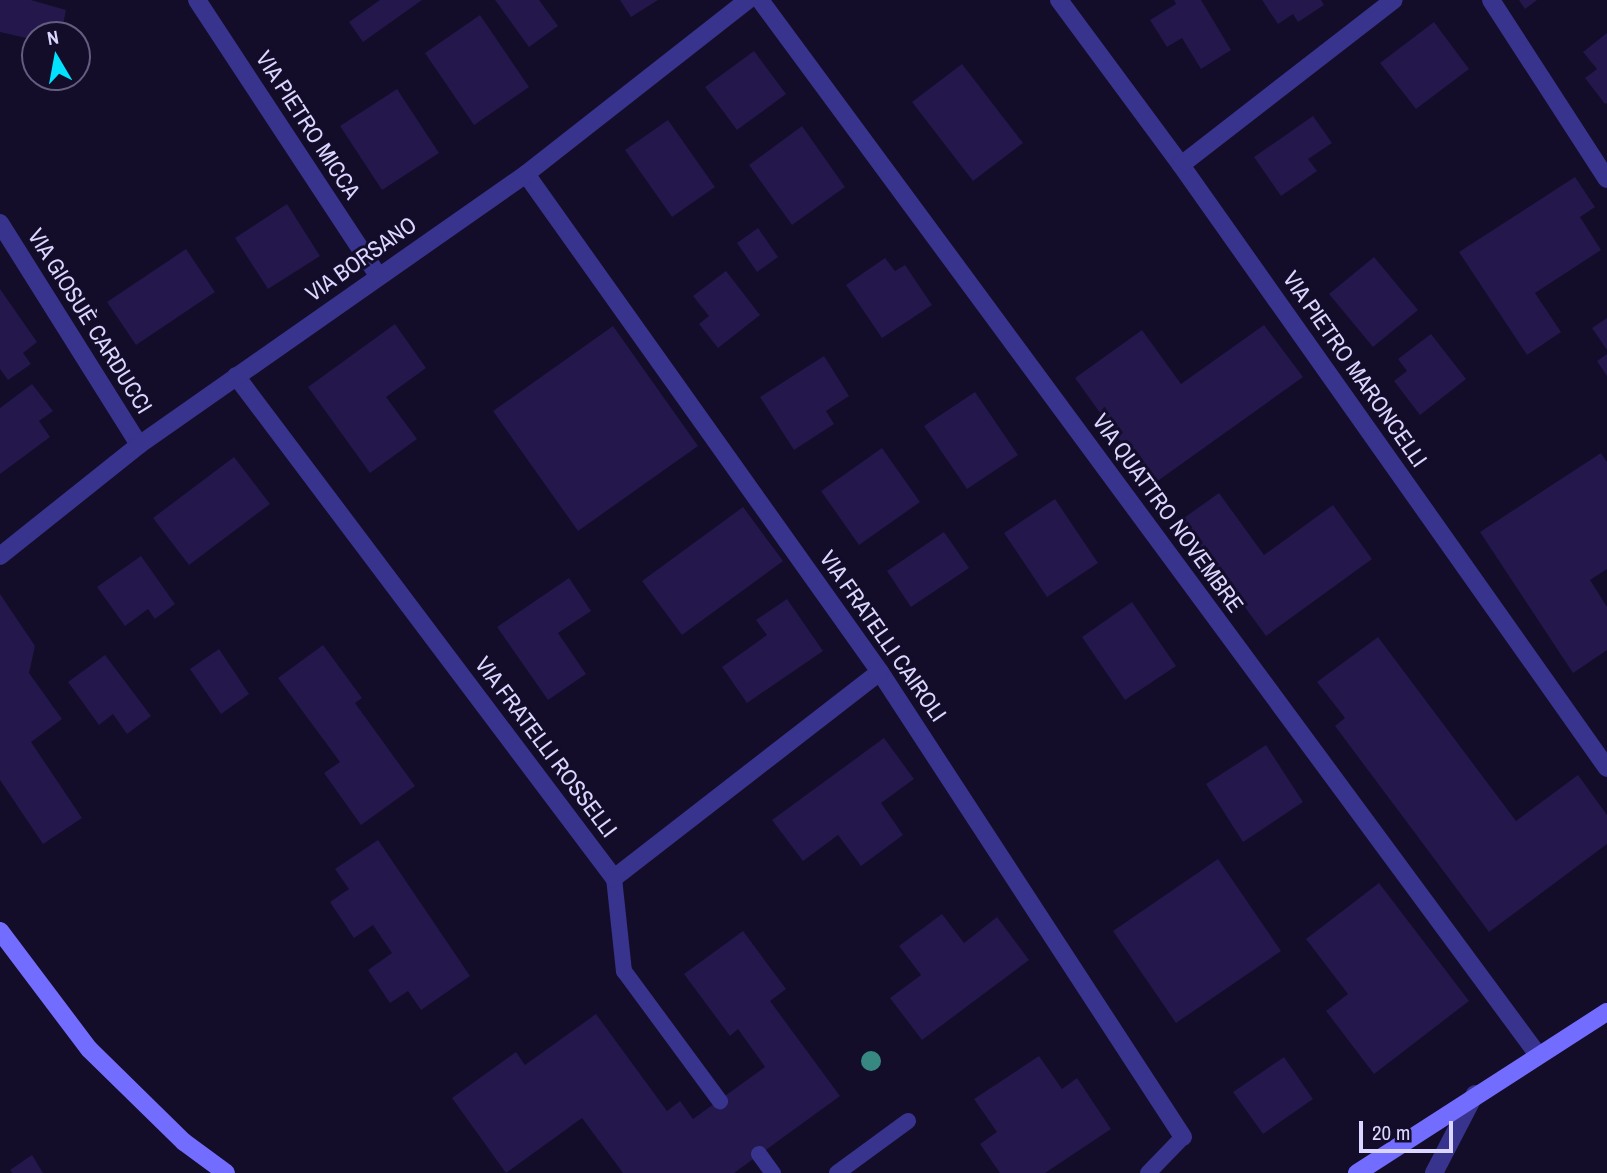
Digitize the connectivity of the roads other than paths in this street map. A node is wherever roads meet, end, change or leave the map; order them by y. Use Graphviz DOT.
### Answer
graph roads {
  1 [pos="197,0"];
  2 [pos="748,0"];
  3 [pos="760,0"];
  4 [pos="1059,0"];
  5 [pos="1394,0"];
  6 [pos="1491,0"];
  7 [pos="1181,164"];
  8 [pos="526,173"];
  9 [pos="1607,179"];
  10 [pos="0,223"];
  11 [pos="379,277"];
  12 [pos="236,376"];
  13 [pos="139,445"];
  14 [pos="0,556"];
  15 [pos="880,672"];
  16 [pos="1607,768"];
  17 [pos="614,878"];
  18 [pos="0,931"];
  19 [pos="1607,1012"];
  20 [pos="1538,1055"];
  21 [pos="1475,1094"];
  22 [pos="720,1101"];
  23 [pos="908,1121"];
  24 [pos="1183,1137"];
  25 [pos="760,1154"];
  26 [pos="226,1173"];
  27 [pos="773,1173"];
  28 [pos="837,1173"];
  29 [pos="1149,1173"];
  30 [pos="1357,1173"];
  31 [pos="1434,1173"];
  1 -- 11 [label="street, VIA PIETRO MICCA"];
  2 -- 8 [label="street, VIA BORSANO"];
  3 -- 20 [label="street, VIA QUATTRO NOVEMBRE"];
  4 -- 7 [label="street, VIA PIETRO MARONCELLI"];
  5 -- 7 [label="street"];
  6 -- 9 [label="street"];
  7 -- 16 [label="street, VIA PIETRO MARONCELLI"];
  8 -- 11 [label="street, VIA BORSANO"];
  8 -- 15 [label="street, VIA FRATELLI CAIROLI"];
  10 -- 13 [label="street, VIA GIOSUÈ CARDUCCI"];
  11 -- 12 [label="street, VIA BORSANO"];
  12 -- 13 [label="street, VIA BORSANO"];
  12 -- 17 [label="street, VIA FRATELLI ROSSELLI"];
  13 -- 14 [label="street, VIA BORSANO"];
  15 -- 17 [label="street"];
  15 -- 24 [label="street, VIA FRATELLI CAIROLI"];
  17 -- 22 [label="lane"];
  18 -- 26 [label="street"];
  19 -- 20 [label="street"];
  20 -- 21 [label="street"];
  21 -- 30 [label="street"];
  21 -- 31 [label="street"];
  23 -- 28 [label="lane"];
  24 -- 29 [label="lane"];
  25 -- 27 [label="lane"];
}
